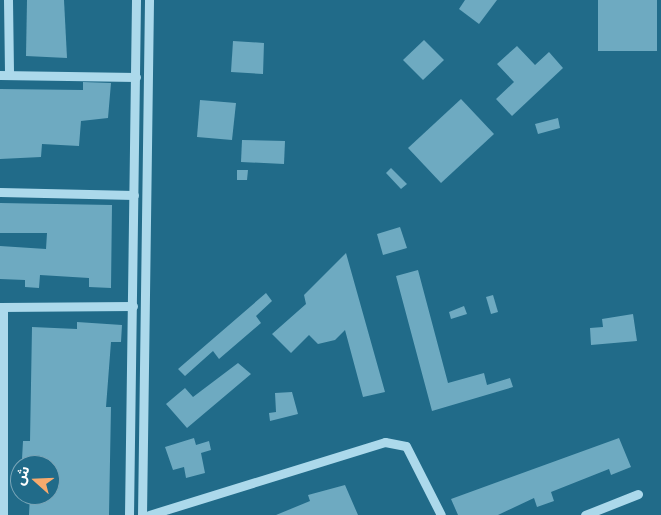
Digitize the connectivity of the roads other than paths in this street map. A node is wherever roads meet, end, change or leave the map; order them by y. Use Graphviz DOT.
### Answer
graph roads {
  1 [pos="8,0"];
  2 [pos="136,0"];
  3 [pos="149,0"];
  4 [pos="5,75"];
  5 [pos="136,77"];
  6 [pos="0,192"];
  7 [pos="134,195"];
  8 [pos="133,306"];
  9 [pos="2,307"];
  10 [pos="638,494"];
  11 [pos="3,515"];
  12 [pos="129,515"];
  13 [pos="142,515"];
  14 [pos="150,515"];
  15 [pos="440,515"];
  16 [pos="586,515"];
  1 -- 4 [label="street"];
  2 -- 5 [label="street"];
  3 -- 13 [label="street"];
  4 -- 5 [label="street"];
  5 -- 7 [label="street"];
  6 -- 7 [label="street"];
  7 -- 8 [label="street"];
  8 -- 9 [label="street"];
  8 -- 12 [label="street"];
  9 -- 11 [label="street"];
  10 -- 16 [label="street"];
  14 -- 15 [label="street"];
}
